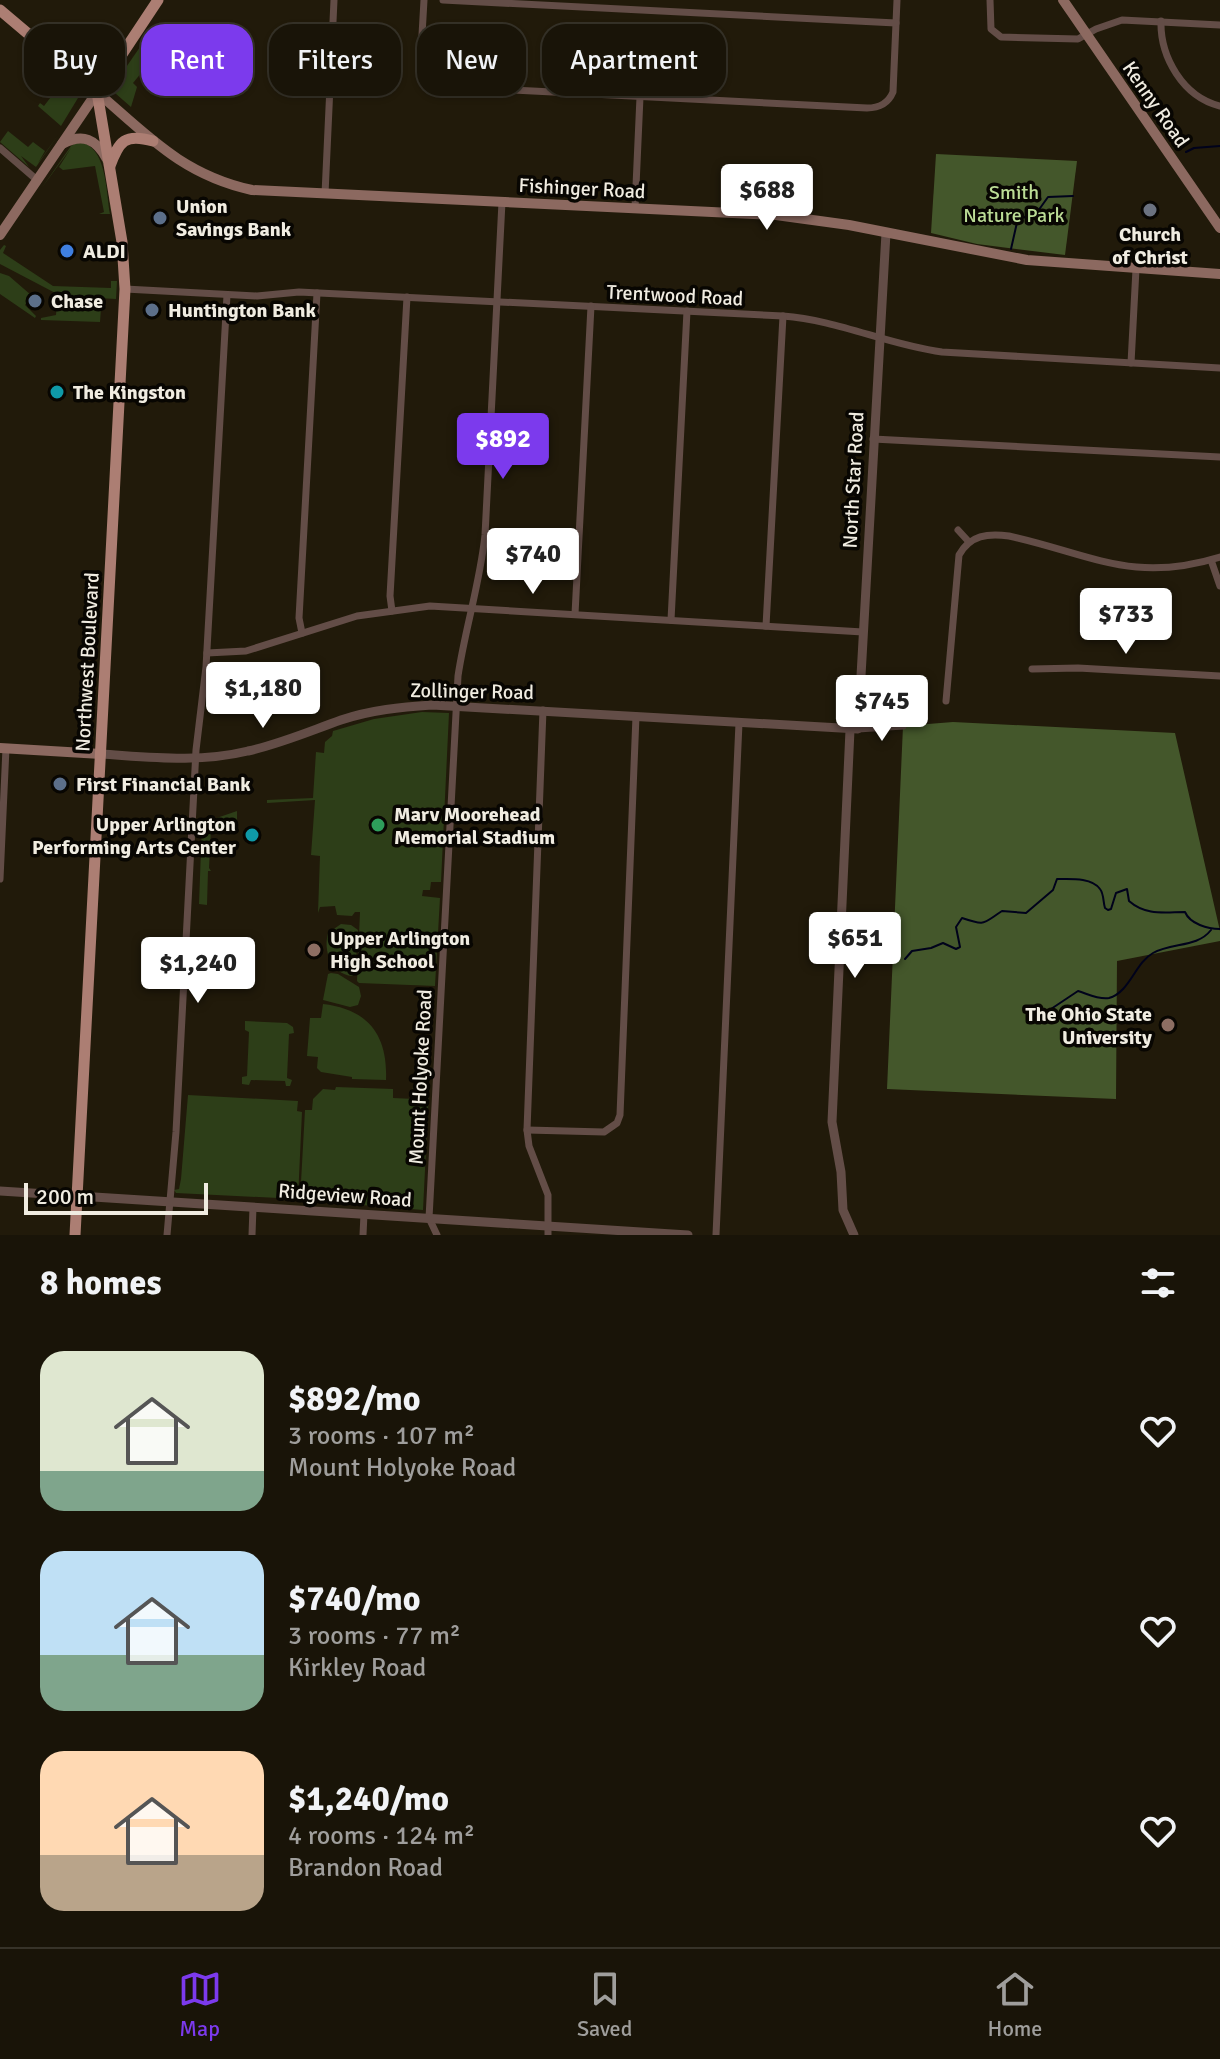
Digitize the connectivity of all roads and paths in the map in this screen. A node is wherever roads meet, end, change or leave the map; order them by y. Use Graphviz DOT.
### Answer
graph roads {
  1 [pos="158,0"];
  2 [pos="334,0"];
  3 [pos="424,0"];
  4 [pos="443,0"];
  5 [pos="897,0"];
  6 [pos="990,0"];
  7 [pos="1063,0"];
  8 [pos="0,10"];
  9 [pos="1161,21"];
  10 [pos="896,23"];
  11 [pos="1220,25"];
  12 [pos="24,30"];
  13 [pos="1087,34"];
  14 [pos="125,50"];
  15 [pos="94,96"];
  16 [pos="98,96"];
  17 [pos="102,96"];
  18 [pos="640,97"];
  19 [pos="1220,106"];
  20 [pos="153,141"];
  21 [pos="60,145"];
  22 [pos="0,148"];
  23 [pos="110,167"];
  24 [pos="37,180"];
  25 [pos="325,194"];
  26 [pos="502,202"];
  27 [pos="635,208"];
  28 [pos="1220,228"];
  29 [pos="886,233"];
  30 [pos="0,235"];
  31 [pos="1220,267"];
  32 [pos="1136,269"];
  33 [pos="1195,272"];
  34 [pos="1220,274"];
  35 [pos="125,289"];
  36 [pos="317,293"];
  37 [pos="227,295"];
  38 [pos="407,297"];
  39 [pos="497,302"];
  40 [pos="591,306"];
  41 [pos="687,311"];
  42 [pos="783,316"];
  43 [pos="879,338"];
  44 [pos="1131,363"];
  45 [pos="1220,368"];
  46 [pos="873,439"];
  47 [pos="1220,457"];
  48 [pos="958,530"];
  49 [pos="969,542"];
  50 [pos="1220,557"];
  51 [pos="1211,560"];
  52 [pos="1220,586"];
  53 [pos="472,608"];
  54 [pos="392,611"];
  55 [pos="575,614"];
  56 [pos="671,620"];
  57 [pos="766,626"];
  58 [pos="863,632"];
  59 [pos="302,633"];
  60 [pos="207,653"];
  61 [pos="1032,669"];
  62 [pos="1220,676"];
  63 [pos="946,701"];
  64 [pos="456,705"];
  65 [pos="543,710"];
  66 [pos="636,716"];
  67 [pos="739,723"];
  68 [pos="903,726"];
  69 [pos="854,730"];
  70 [pos="3,748"];
  71 [pos="101,754"];
  72 [pos="196,758"];
  73 [pos="0,879"];
  74 [pos="527,1130"];
  75 [pos="0,1191"];
  76 [pos="77,1196"];
  77 [pos="168,1201"];
  78 [pos="253,1207"];
  79 [pos="364,1214"];
  80 [pos="429,1218"];
  81 [pos="548,1230"];
  82 [pos="641,1234"];
  83 [pos="75,1235"];
  84 [pos="167,1235"];
  85 [pos="252,1235"];
  86 [pos="363,1235"];
  87 [pos="437,1235"];
  88 [pos="688,1235"];
  89 [pos="716,1235"];
  90 [pos="854,1235"];
  1 -- 14 [label="main road"];
  2 -- 25 [label="street"];
  3 -- 18 [label="street"];
  4 -- 10 [label="street"];
  5 -- 10 [label="street"];
  6 -- 13 [label="street"];
  7 -- 13 [label="main road, Kenny Road"];
  8 -- 12 [label="main road, Fishinger Road"];
  9 -- 11 [label="street"];
  9 -- 13 [label="street"];
  9 -- 19 [label="street"];
  10 -- 18 [label="street"];
  13 -- 28 [label="main road, Kenny Road"];
  15 -- 21 [label="main road"];
  16 -- 23 [label="main road, Northwest Boulevard"];
  17 -- 20 [label="main road, Fishinger Road"];
  18 -- 27 [label="street"];
  20 -- 23 [label="main road"];
  20 -- 25 [label="main road, Fishinger Road"];
  21 -- 23 [label="main road"];
  21 -- 24 [label="main road"];
  22 -- 24 [label="street"];
  23 -- 35 [label="main road, Northwest Boulevard"];
  24 -- 30 [label="main road"];
  25 -- 26 [label="main road, Fishinger Road"];
  26 -- 27 [label="main road, Fishinger Road"];
  26 -- 39 [label="street, Mount Holyoke Road"];
  27 -- 29 [label="main road, Fishinger Road"];
  29 -- 32 [label="main road, Fishinger Road"];
  29 -- 43 [label="street, North Star Road"];
  31 -- 33 [label="main road"];
  32 -- 33 [label="main road, Fishinger Road"];
  32 -- 44 [label="street"];
  33 -- 34 [label="main road, Fishinger Road"];
  35 -- 37 [label="street, Trentwood Road"];
  35 -- 71 [label="main road, Northwest Boulevard"];
  36 -- 37 [label="street, Trentwood Road"];
  36 -- 38 [label="street, Trentwood Road"];
  36 -- 59 [label="street"];
  37 -- 60 [label="street"];
  38 -- 39 [label="street, Trentwood Road"];
  38 -- 54 [label="street"];
  39 -- 40 [label="street, Trentwood Road"];
  39 -- 53 [label="street, Mount Holyoke Road"];
  40 -- 41 [label="street, Trentwood Road"];
  40 -- 55 [label="street"];
  41 -- 42 [label="street, Trentwood Road"];
  41 -- 56 [label="street"];
  42 -- 43 [label="street, Trentwood Road"];
  42 -- 57 [label="street"];
  43 -- 44 [label="street, Trentwood Road"];
  43 -- 46 [label="street, North Star Road"];
  44 -- 45 [label="street, Trentwood Road"];
  46 -- 47 [label="street"];
  46 -- 58 [label="street, North Star Road"];
  48 -- 49 [label="street"];
  49 -- 51 [label="street"];
  49 -- 63 [label="street"];
  50 -- 51 [label="street"];
  51 -- 52 [label="street"];
  53 -- 54 [label="street"];
  53 -- 55 [label="street"];
  53 -- 64 [label="street, Mount Holyoke Road"];
  54 -- 59 [label="street"];
  55 -- 56 [label="street"];
  56 -- 57 [label="street"];
  57 -- 58 [label="street"];
  58 -- 69 [label="street, North Star Road"];
  59 -- 60 [label="street"];
  60 -- 72 [label="street"];
  61 -- 62 [label="street"];
  64 -- 65 [label="street, Zollinger Road"];
  64 -- 72 [label="street, Zollinger Road"];
  64 -- 80 [label="street, Mount Holyoke Road"];
  65 -- 66 [label="street, Zollinger Road"];
  65 -- 74 [label="street"];
  66 -- 67 [label="street, Zollinger Road"];
  66 -- 74 [label="street"];
  67 -- 69 [label="street, Zollinger Road"];
  67 -- 89 [label="street"];
  68 -- 69 [label="street, Zollinger Road"];
  69 -- 90 [label="street, North Star Road"];
  70 -- 71 [label="main road, Zollinger Road"];
  70 -- 73 [label="street"];
  71 -- 72 [label="street, Zollinger Road"];
  71 -- 76 [label="main road, Northwest Boulevard"];
  72 -- 77 [label="street"];
  74 -- 81 [label="street"];
  75 -- 76 [label="street, Ridgeview Road"];
  76 -- 77 [label="street, Ridgeview Road"];
  76 -- 83 [label="main road, Northwest Boulevard"];
  77 -- 78 [label="street, Ridgeview Road"];
  77 -- 84 [label="street"];
  78 -- 79 [label="street, Ridgeview Road"];
  78 -- 85 [label="street"];
  79 -- 80 [label="street, Ridgeview Road"];
  79 -- 86 [label="street"];
  80 -- 81 [label="street, Ridgeview Road"];
  80 -- 87 [label="street, Mount Holyoke Road"];
  81 -- 82 [label="street, Ridgeview Road"];
  82 -- 88 [label="street, Ridgeview Road"];
}
